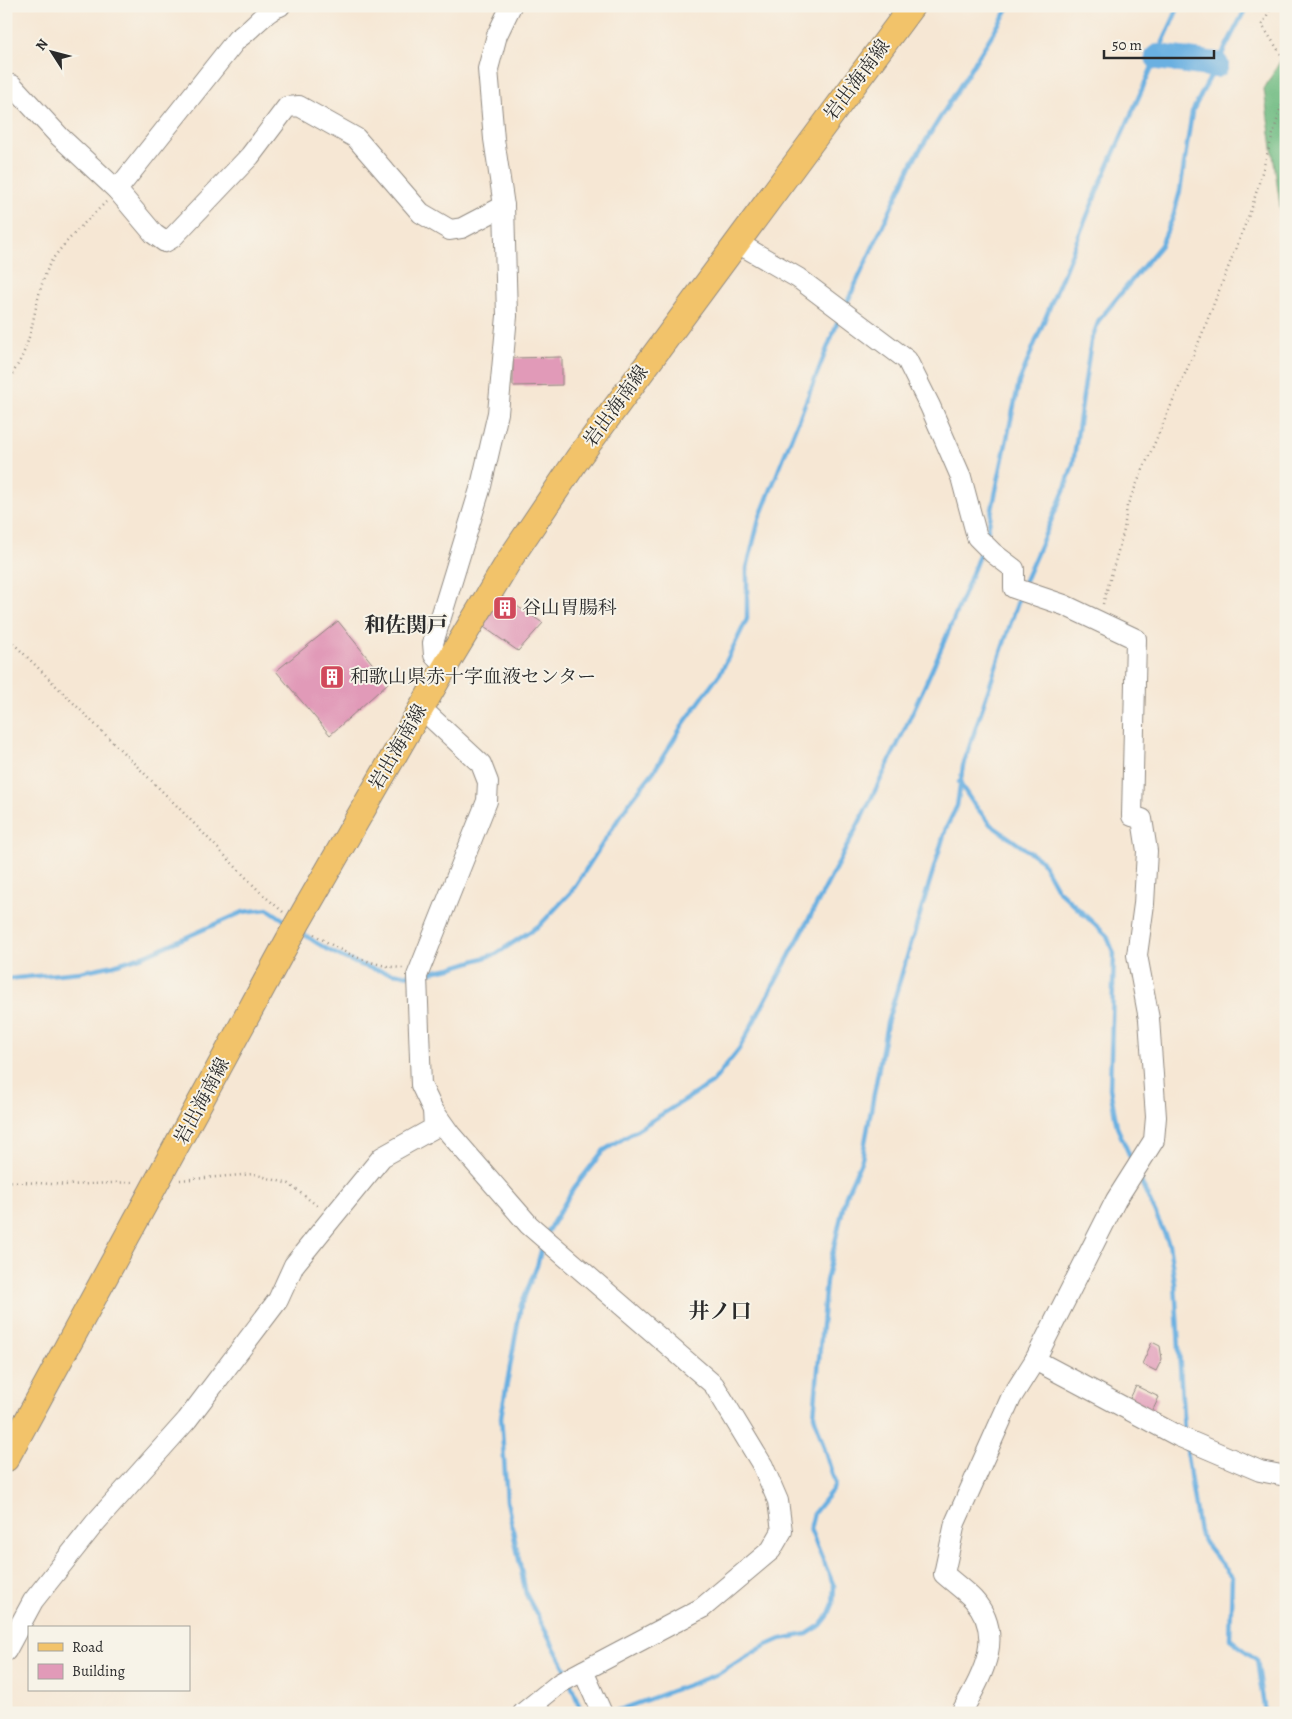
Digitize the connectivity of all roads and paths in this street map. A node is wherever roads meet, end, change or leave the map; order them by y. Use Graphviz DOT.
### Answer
graph roads {
  1 [pos="280,6"];
  2 [pos="510,6"];
  3 [pos="912,6"];
  4 [pos="1272,6"];
  5 [pos="1286,62"];
  6 [pos="6,86"];
  7 [pos="1286,89"];
  8 [pos="118,190"];
  9 [pos="504,206"];
  10 [pos="736,242"];
  11 [pos="6,382"];
  12 [pos="1098,620"];
  13 [pos="6,636"];
  14 [pos="444,666"];
  15 [pos="421,708"];
  16 [pos="297,924"];
  17 [pos="420,969"];
  18 [pos="433,1110"];
  19 [pos="6,1181"];
  20 [pos="159,1181"];
  21 [pos="332,1218"];
  22 [pos="1035,1360"];
  23 [pos="6,1459"];
  24 [pos="1286,1476"];
  25 [pos="6,1651"];
  26 [pos="583,1671"];
  27 [pos="523,1713"];
  28 [pos="602,1713"];
  29 [pos="961,1713"];
  1 -- 8 [label="street"];
  2 -- 9 [label="street"];
  3 -- 10 [label="main road, 岩出海南線"];
  4 -- 5 [label="path"];
  6 -- 8 [label="street"];
  7 -- 12 [label="path"];
  8 -- 9 [label="street"];
  8 -- 11 [label="path"];
  9 -- 14 [label="street"];
  10 -- 12 [label="street"];
  10 -- 14 [label="main road, 岩出海南線"];
  12 -- 22 [label="street"];
  13 -- 16 [label="path"];
  14 -- 15 [label="main road, 岩出海南線"];
  15 -- 16 [label="main road, 岩出海南線"];
  15 -- 17 [label="street"];
  16 -- 17 [label="path"];
  16 -- 20 [label="main road, 岩出海南線"];
  17 -- 18 [label="street"];
  18 -- 21 [label="street"];
  18 -- 26 [label="street"];
  19 -- 20 [label="path"];
  20 -- 21 [label="path"];
  20 -- 23 [label="main road, 岩出海南線"];
  21 -- 25 [label="street"];
  22 -- 24 [label="street"];
  22 -- 29 [label="street"];
  26 -- 27 [label="street"];
  26 -- 28 [label="street"];
}
